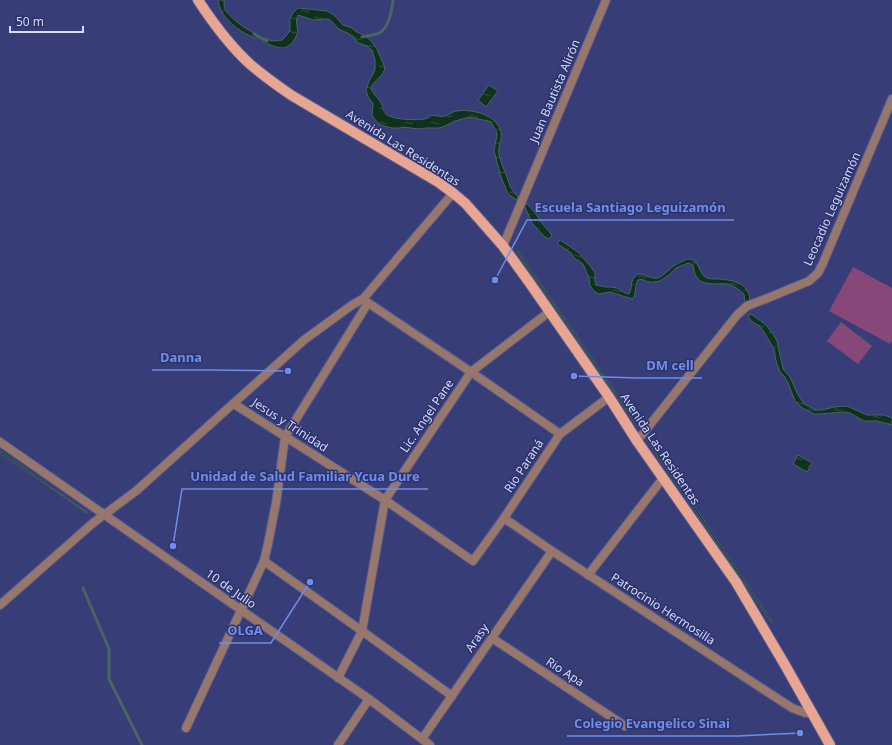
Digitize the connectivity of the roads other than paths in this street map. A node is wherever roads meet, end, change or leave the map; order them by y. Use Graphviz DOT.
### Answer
graph roads {
  1 [pos="606,0"];
  2 [pos="200,1"];
  3 [pos="892,99"];
  4 [pos="453,194"];
  5 [pos="503,246"];
  6 [pos="365,301"];
  7 [pos="549,312"];
  8 [pos="471,372"];
  9 [pos="609,397"];
  10 [pos="234,404"];
  11 [pos="560,434"];
  12 [pos="285,436"];
  13 [pos="637,441"];
  14 [pos="0,442"];
  15 [pos="663,478"];
  16 [pos="385,500"];
  17 [pos="104,515"];
  18 [pos="504,518"];
  19 [pos="552,551"];
  20 [pos="473,560"];
  21 [pos="264,561"];
  22 [pos="588,574"];
  23 [pos="0,605"];
  24 [pos="241,610"];
  25 [pos="362,631"];
  26 [pos="492,638"];
  27 [pos="338,678"];
  28 [pos="452,696"];
  29 [pos="369,698"];
  30 [pos="812,713"];
  31 [pos="625,726"];
  32 [pos="186,728"];
  33 [pos="422,739"];
  34 [pos="338,745"];
  35 [pos="430,745"];
  36 [pos="830,745"];
  1 -- 5 [label="street, Juan Bautista Alirón"];
  2 -- 4 [label="main road, Avenida Las Residentas"];
  3 -- 13 [label="street, Leocadio Leguizamón"];
  4 -- 5 [label="main road, Avenida Las Residentas"];
  4 -- 6 [label="street"];
  5 -- 7 [label="main road, Avenida Las Residentas"];
  6 -- 8 [label="street"];
  6 -- 10 [label="street"];
  6 -- 12 [label="street"];
  7 -- 8 [label="street, Lic. Angel Pane"];
  7 -- 9 [label="main road, Avenida Las Residentas"];
  8 -- 11 [label="street"];
  8 -- 16 [label="street, Lic. Angel Pane"];
  9 -- 11 [label="street, Rio Paraná"];
  9 -- 13 [label="main road, Avenida Las Residentas"];
  10 -- 12 [label="street, Jesus y Trinidad"];
  10 -- 17 [label="street"];
  11 -- 18 [label="street, Rio Paraná"];
  12 -- 16 [label="street, Jesus y Trinidad"];
  12 -- 21 [label="street"];
  13 -- 15 [label="main road, Avenida Las Residentas"];
  14 -- 17 [label="street, 10 de Julio"];
  15 -- 22 [label="street"];
  15 -- 30 [label="main road, Avenida Las Residentas"];
  16 -- 20 [label="street, Jesus y Trinidad"];
  16 -- 25 [label="street, Lic. Angel Pane"];
  17 -- 23 [label="street"];
  17 -- 24 [label="street, 10 de Julio"];
  18 -- 19 [label="street, Patrocinio Hermosilla"];
  18 -- 20 [label="street, Rio Paraná"];
  19 -- 22 [label="street, Patrocinio Hermosilla"];
  19 -- 26 [label="street, Arasy"];
  21 -- 24 [label="street"];
  21 -- 25 [label="street"];
  22 -- 30 [label="street, Patrocinio Hermosilla"];
  24 -- 27 [label="street, 10 de Julio"];
  24 -- 32 [label="street"];
  25 -- 27 [label="street, Lic. Angel Pane"];
  25 -- 28 [label="street"];
  26 -- 28 [label="street, Arasy"];
  26 -- 31 [label="street, Rio Apa"];
  27 -- 29 [label="street, 10 de Julio"];
  28 -- 33 [label="street, Arasy"];
  29 -- 33 [label="street, 10 de Julio"];
  29 -- 34 [label="street"];
  30 -- 36 [label="main road, Avenida Las Residentas"];
  33 -- 35 [label="street, 10 de Julio"];
}
